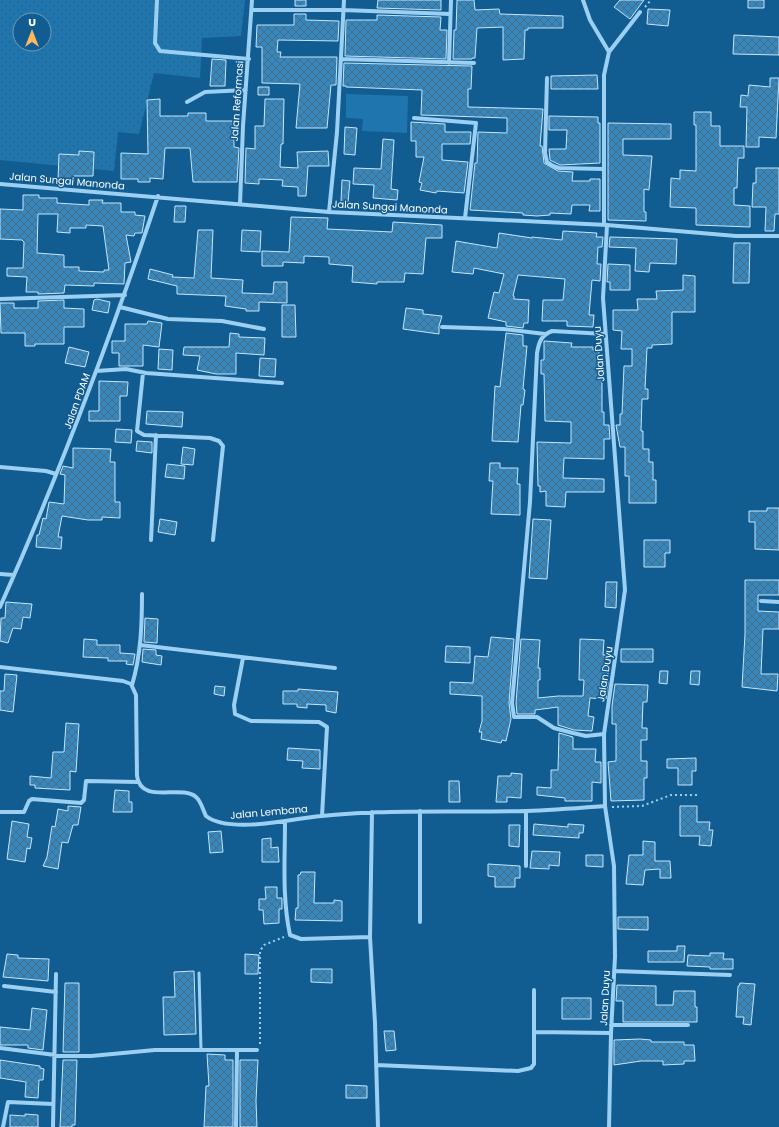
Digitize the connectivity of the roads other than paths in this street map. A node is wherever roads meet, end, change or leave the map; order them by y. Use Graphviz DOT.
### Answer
graph roads {
  1 [pos="157,0"];
  2 [pos="252,0"];
  3 [pos="344,0"];
  4 [pos="451,0"];
  5 [pos="583,0"];
  6 [pos="253,10"];
  7 [pos="343,10"];
  8 [pos="640,12"];
  9 [pos="450,14"];
  10 [pos="609,52"];
  11 [pos="249,59"];
  12 [pos="341,59"];
  13 [pos="449,63"];
  14 [pos="474,63"];
  15 [pos="547,78"];
  16 [pos="246,90"];
  17 [pos="187,102"];
  18 [pos="414,118"];
  19 [pos="604,169"];
  20 [pos="0,184"];
  21 [pos="158,196"];
  22 [pos="240,204"];
  23 [pos="329,212"];
  24 [pos="465,218"];
  25 [pos="606,224"];
  26 [pos="779,236"];
  27 [pos="125,295"];
  28 [pos="0,299"];
  29 [pos="120,307"];
  30 [pos="442,327"];
  31 [pos="264,329"];
  32 [pos="545,334"];
  33 [pos="605,334"];
  34 [pos="96,371"];
  35 [pos="143,373"];
  36 [pos="282,383"];
  37 [pos="156,435"];
  38 [pos="0,467"];
  39 [pos="56,474"];
  40 [pos="151,540"];
  41 [pos="213,540"];
  42 [pos="0,574"];
  43 [pos="14,575"];
  44 [pos="142,594"];
  45 [pos="762,601"];
  46 [pos="779,602"];
  47 [pos="0,607"];
  48 [pos="140,645"];
  49 [pos="243,658"];
  50 [pos="0,667"];
  51 [pos="335,668"];
  52 [pos="132,685"];
  53 [pos="604,734"];
  54 [pos="138,782"];
  55 [pos="605,807"];
  56 [pos="420,811"];
  57 [pos="526,811"];
  58 [pos="0,812"];
  59 [pos="372,812"];
  60 [pos="322,816"];
  61 [pos="285,821"];
  62 [pos="526,866"];
  63 [pos="420,922"];
  64 [pos="370,936"];
  65 [pos="614,971"];
  66 [pos="199,973"];
  67 [pos="56,974"];
  68 [pos="730,975"];
  69 [pos="4,986"];
  70 [pos="534,990"];
  71 [pos="56,992"];
  72 [pos="612,1025"];
  73 [pos="688,1025"];
  74 [pos="534,1032"];
  75 [pos="611,1033"];
  76 [pos="0,1048"];
  77 [pos="201,1050"];
  78 [pos="237,1050"];
  79 [pos="257,1050"];
  80 [pos="54,1056"];
  81 [pos="376,1065"];
  82 [pos="53,1104"];
  83 [pos="3,1127"];
  84 [pos="52,1127"];
  85 [pos="236,1127"];
  86 [pos="378,1127"];
  87 [pos="609,1127"];
  1 -- 11 [label="street"];
  2 -- 6 [label="street, Jalan Reformasi"];
  3 -- 7 [label="street"];
  4 -- 9 [label="street"];
  5 -- 10 [label="street"];
  6 -- 7 [label="street"];
  6 -- 11 [label="street, Jalan Reformasi"];
  7 -- 9 [label="street"];
  7 -- 12 [label="street"];
  8 -- 10 [label="street"];
  9 -- 13 [label="street"];
  10 -- 19 [label="street, Jalan Duyu"];
  11 -- 16 [label="street, Jalan Reformasi"];
  12 -- 13 [label="street"];
  12 -- 23 [label="street"];
  13 -- 14 [label="street"];
  15 -- 19 [label="street"];
  16 -- 17 [label="street"];
  16 -- 22 [label="street, Jalan Reformasi"];
  18 -- 24 [label="street"];
  19 -- 25 [label="street, Jalan Duyu"];
  20 -- 21 [label="street, Jalan Sungai Manonda"];
  21 -- 22 [label="street, Jalan Sungai Manonda"];
  21 -- 27 [label="street, Jalan PDAM"];
  22 -- 23 [label="street, Jalan Sungai Manonda"];
  23 -- 24 [label="street, Jalan Sungai Manonda"];
  24 -- 25 [label="street, Jalan Sungai Manonda"];
  25 -- 26 [label="street, Jalan Sungai Manonda"];
  25 -- 33 [label="street, Jalan Duyu"];
  27 -- 28 [label="street"];
  27 -- 29 [label="street, Jalan PDAM"];
  29 -- 31 [label="street"];
  29 -- 34 [label="street, Jalan PDAM"];
  30 -- 32 [label="street"];
  32 -- 33 [label="street"];
  32 -- 53 [label="street"];
  33 -- 53 [label="street, Jalan Duyu"];
  34 -- 35 [label="street"];
  34 -- 39 [label="street, Jalan PDAM"];
  35 -- 36 [label="street"];
  35 -- 37 [label="street"];
  37 -- 40 [label="street"];
  37 -- 41 [label="street"];
  38 -- 39 [label="street"];
  39 -- 43 [label="street, Jalan PDAM"];
  42 -- 43 [label="street"];
  43 -- 47 [label="street, Jalan PDAM"];
  44 -- 48 [label="street"];
  45 -- 46 [label="street"];
  48 -- 49 [label="street"];
  48 -- 52 [label="street"];
  49 -- 51 [label="street"];
  49 -- 60 [label="street"];
  50 -- 52 [label="street"];
  52 -- 54 [label="street"];
  53 -- 55 [label="street, Jalan Duyu"];
  54 -- 58 [label="street"];
  54 -- 61 [label="street, Jalan Lembana"];
  55 -- 57 [label="street, Jalan Lembana"];
  55 -- 65 [label="street, Jalan Duyu"];
  56 -- 57 [label="street, Jalan Lembana"];
  56 -- 59 [label="street, Jalan Lembana"];
  56 -- 63 [label="street"];
  57 -- 62 [label="street"];
  59 -- 60 [label="street, Jalan Lembana"];
  59 -- 64 [label="street"];
  60 -- 61 [label="street, Jalan Lembana"];
  61 -- 64 [label="street"];
  64 -- 81 [label="street"];
  65 -- 68 [label="street"];
  65 -- 72 [label="street, Jalan Duyu"];
  66 -- 77 [label="lane"];
  67 -- 71 [label="street"];
  69 -- 71 [label="street"];
  70 -- 74 [label="street"];
  71 -- 80 [label="street"];
  72 -- 73 [label="street"];
  72 -- 75 [label="street, Jalan Duyu"];
  74 -- 75 [label="street"];
  74 -- 81 [label="street"];
  75 -- 87 [label="street, Jalan Duyu"];
  76 -- 80 [label="street"];
  77 -- 78 [label="street"];
  77 -- 80 [label="street"];
  78 -- 79 [label="street"];
  78 -- 85 [label="street"];
  80 -- 82 [label="street"];
  81 -- 86 [label="street"];
  82 -- 83 [label="street"];
  82 -- 84 [label="street"];
}
